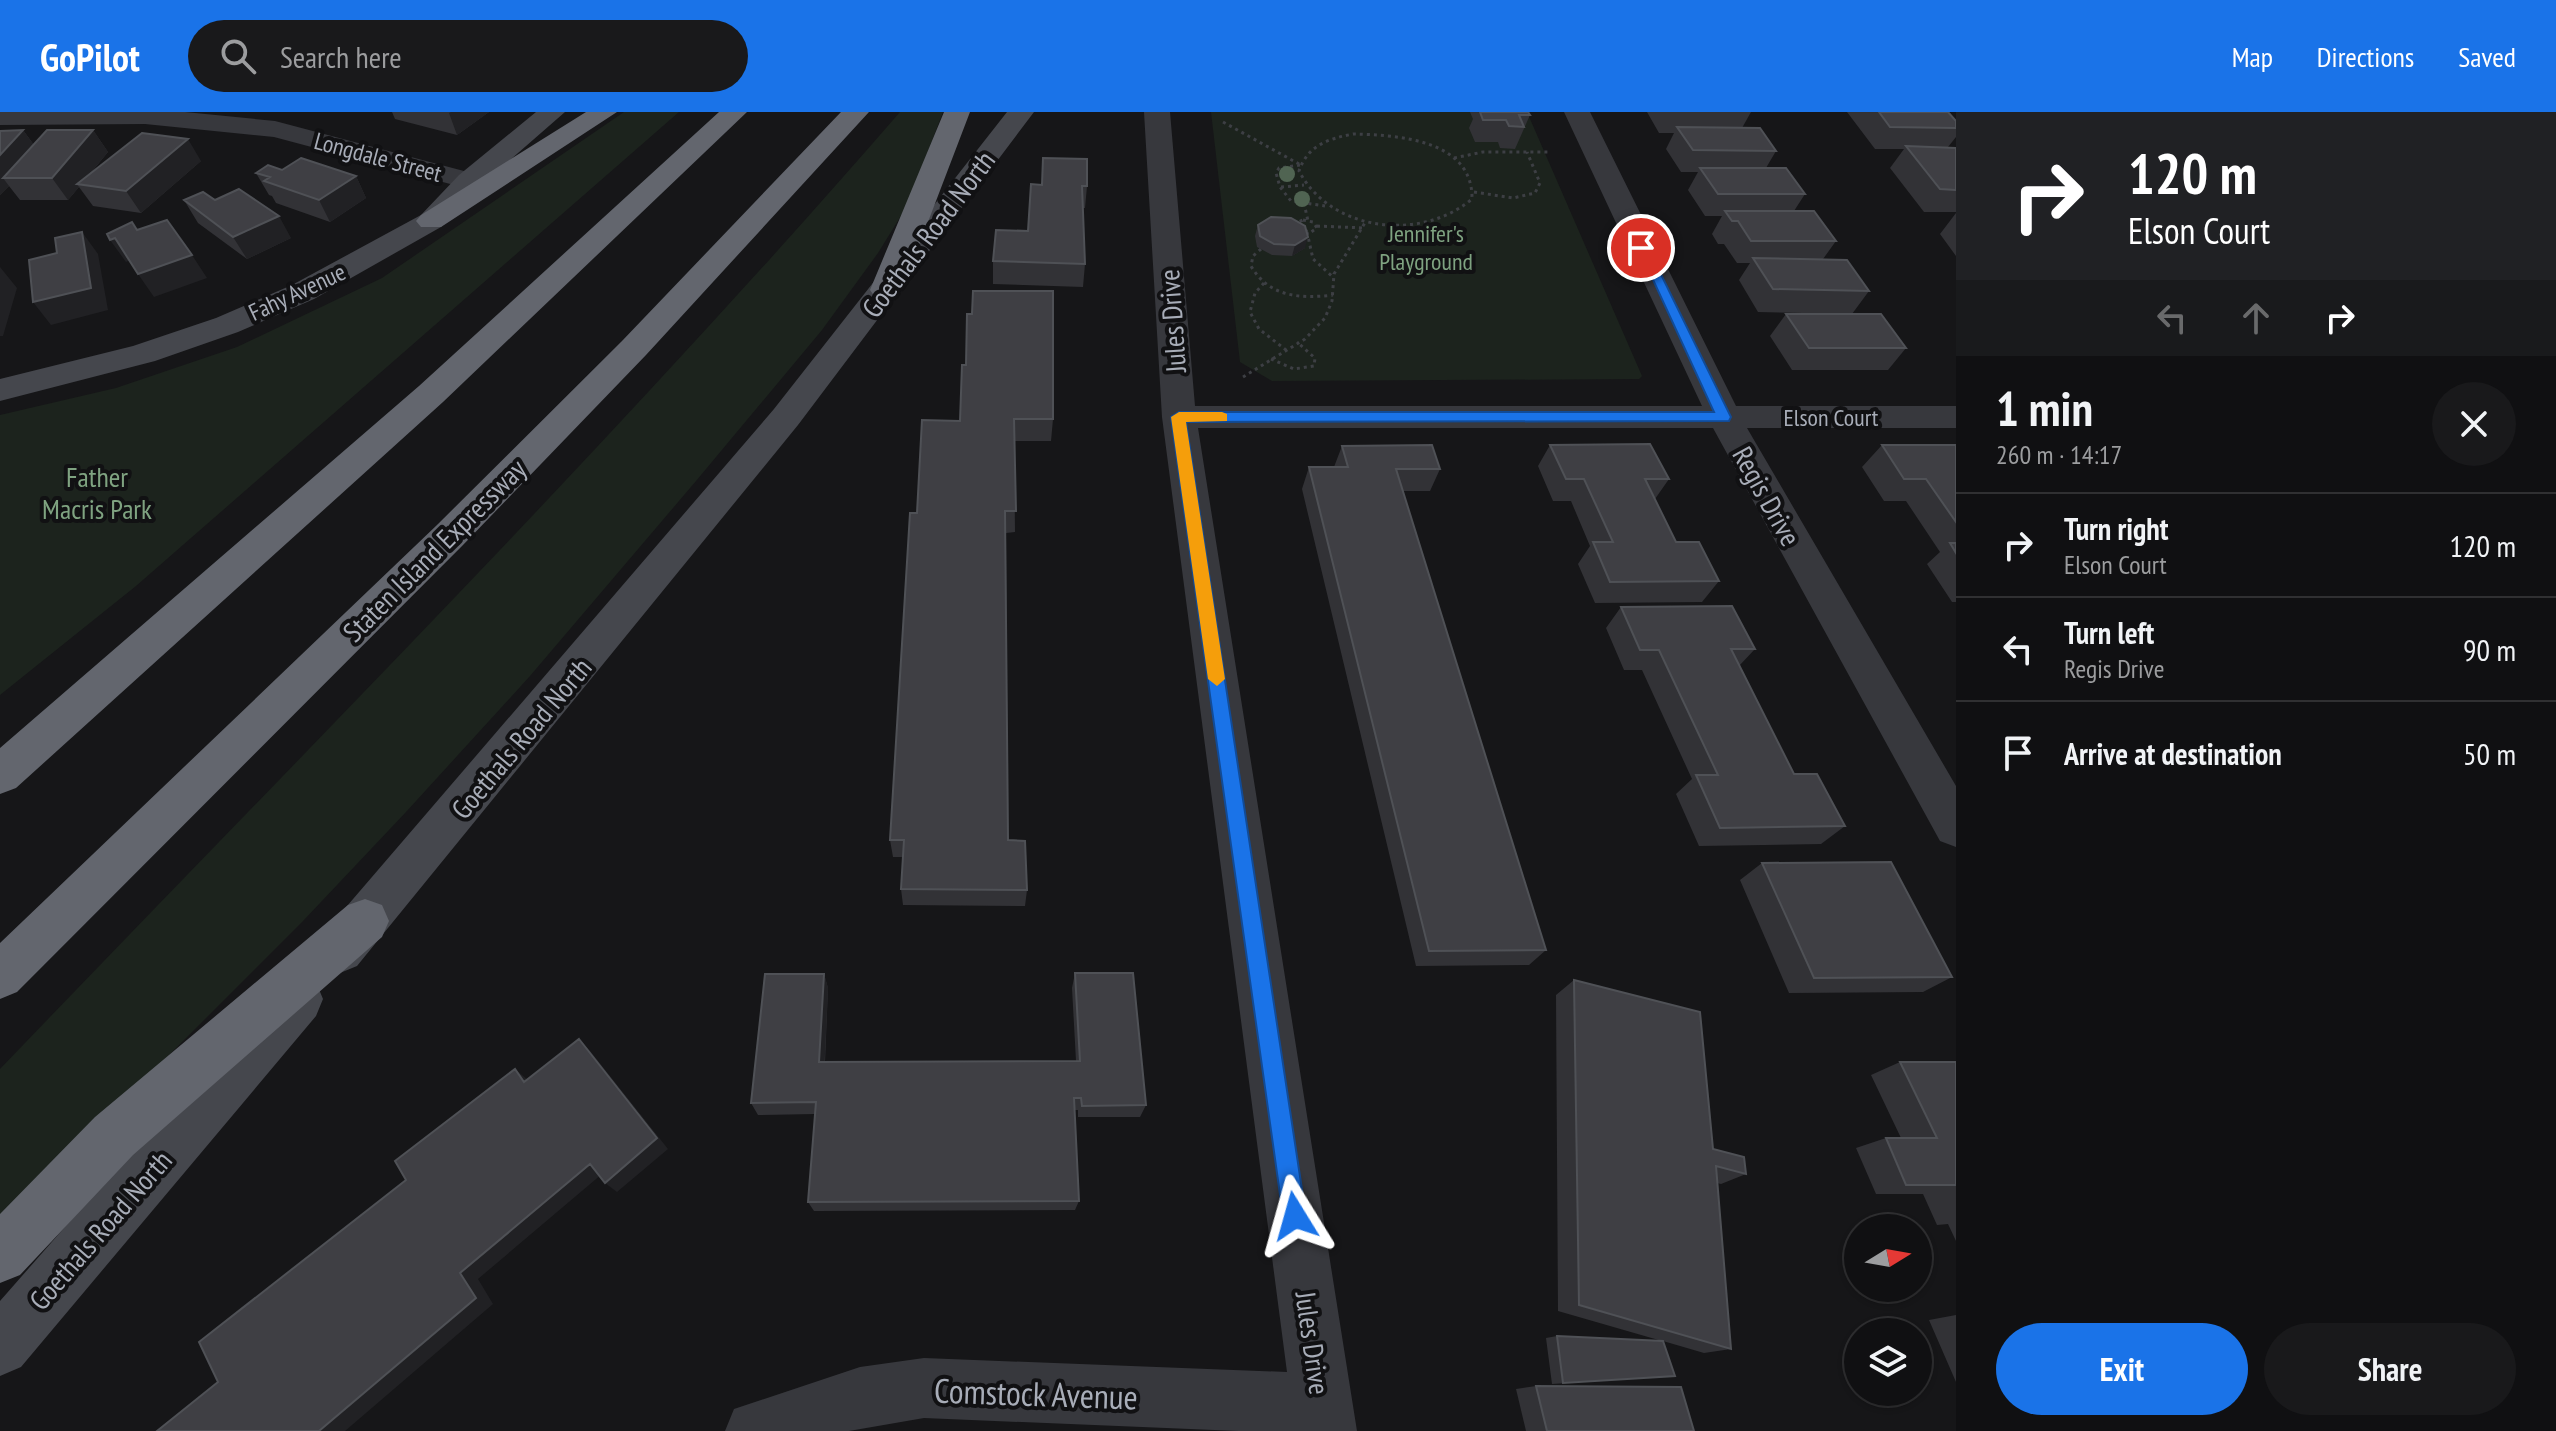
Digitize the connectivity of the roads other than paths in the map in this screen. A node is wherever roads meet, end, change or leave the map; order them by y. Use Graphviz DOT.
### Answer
graph roads {
  1 [pos="552,112"];
  2 [pos="604,112"];
  3 [pos="734,112"];
  4 [pos="856,112"];
  5 [pos="957,112"];
  6 [pos="1021,112"];
  7 [pos="1157,112"];
  8 [pos="1577,112"];
  9 [pos="148,114"];
  10 [pos="0,117"];
  11 [pos="469,181"];
  12 [pos="431,221"];
  13 [pos="886,290"];
  14 [pos="0,390"];
  15 [pos="1179,417"];
  16 [pos="1724,417"];
  17 [pos="1956,417"];
  18 [pos="0,775"];
  19 [pos="1956,827"];
  20 [pos="365,921"];
  21 [pos="0,976"];
  22 [pos="0,1255"];
  23 [pos="0,1346"];
  24 [pos="1324,1418"];
  25 [pos="756,1431"];
  1 -- 11 [label="main road, Fahy Avenue"];
  2 -- 12 [label="highway"];
  3 -- 18 [label="highway"];
  4 -- 21 [label="highway, Staten Island Expressway"];
  5 -- 13 [label="highway"];
  6 -- 13 [label="main road, Goethals Road North"];
  7 -- 15 [label="street, Jules Drive"];
  8 -- 16 [label="street, Regis Drive"];
  9 -- 10 [label="street, Longdale Street"];
  9 -- 11 [label="street, Longdale Street"];
  11 -- 12 [label="main road, Fahy Avenue"];
  12 -- 14 [label="main road, Fahy Avenue"];
  13 -- 20 [label="main road, Goethals Road North"];
  15 -- 16 [label="street, Elson Court"];
  15 -- 24 [label="street, Jules Drive"];
  16 -- 17 [label="street, Elson Court"];
  16 -- 19 [label="street, Regis Drive"];
  20 -- 22 [label="highway"];
  20 -- 23 [label="main road, Goethals Road North"];
  24 -- 25 [label="street, Comstock Avenue"];
}
